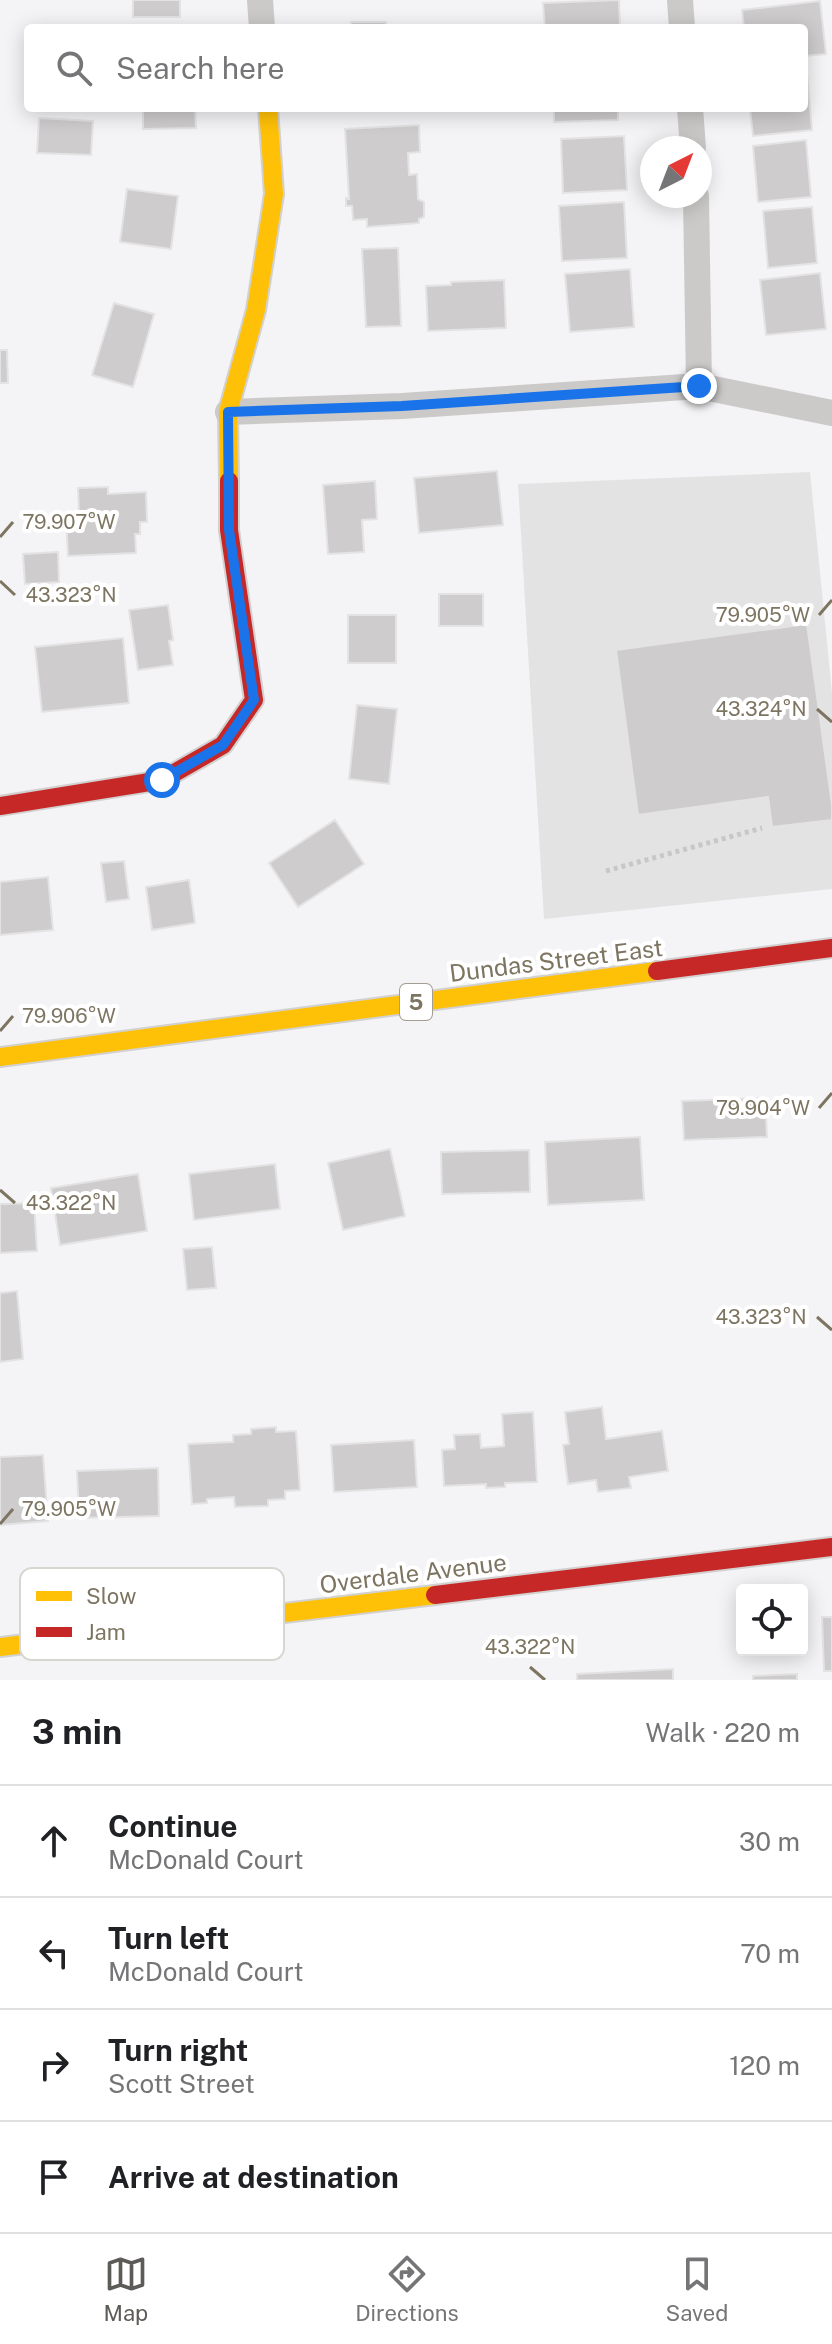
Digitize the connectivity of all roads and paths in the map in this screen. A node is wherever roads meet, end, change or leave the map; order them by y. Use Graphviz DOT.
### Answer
graph roads {
  1 [pos="260,0"];
  2 [pos="680,0"];
  3 [pos="262,24"];
  4 [pos="682,24"];
  5 [pos="268,112"];
  6 [pos="690,112"];
  7 [pos="692,136"];
  8 [pos="696,208"];
  9 [pos="699,386"];
  10 [pos="228,412"];
  11 [pos="832,413"];
  12 [pos="0,806"];
  13 [pos="762,828"];
  14 [pos="606,871"];
  15 [pos="832,948"];
  16 [pos="0,1057"];
  17 [pos="832,1547"];
  18 [pos="284,1613"];
  19 [pos="20,1645"];
  20 [pos="0,1647"];
  1 -- 3 [label="street"];
  2 -- 4 [label="street"];
  5 -- 10 [label="street"];
  6 -- 7 [label="street"];
  8 -- 9 [label="street"];
  9 -- 10 [label="street"];
  9 -- 11 [label="street"];
  10 -- 12 [label="street"];
  13 -- 14 [label="path"];
  15 -- 16 [label="street, Dundas Street East / 5"];
  17 -- 18 [label="street, Overdale Avenue"];
  19 -- 20 [label="street, Overdale Avenue"];
}
